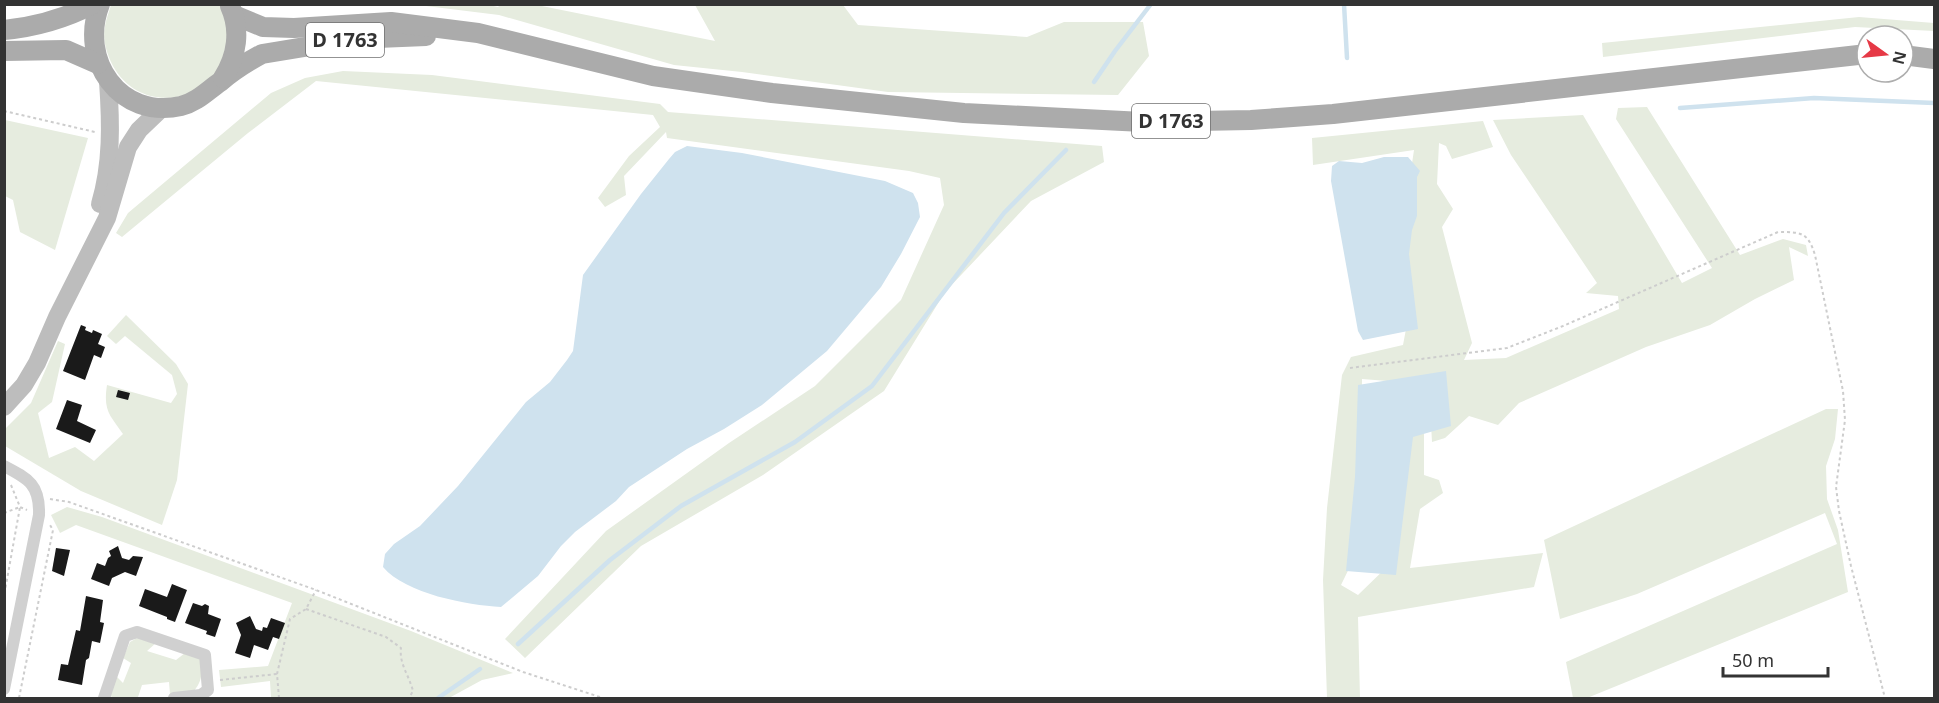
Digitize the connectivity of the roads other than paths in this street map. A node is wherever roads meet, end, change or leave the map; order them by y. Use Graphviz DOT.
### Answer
graph roads {
  1 [pos="93,4"];
  2 [pos="100,4"];
  3 [pos="232,10"];
  4 [pos="4,30"];
  5 [pos="478,33"];
  6 [pos="4,51"];
  7 [pos="1855,55"];
  8 [pos="1915,56"];
  9 [pos="1935,59"];
  10 [pos="103,73"];
  11 [pos="221,80"];
  12 [pos="162,108"];
  13 [pos="77,276"];
  14 [pos="4,407"];
  15 [pos="4,466"];
  16 [pos="4,689"];
  17 [pos="104,699"];
  18 [pos="174,699"];
  1 -- 4 [label="main road"];
  2 -- 10 [label="main road"];
  3 -- 5 [label="main road, D 1763"];
  3 -- 11 [label="main road"];
  5 -- 7 [label="main road, D 1763"];
  5 -- 11 [label="main road, D 1763"];
  6 -- 10 [label="main road"];
  8 -- 9 [label="main road"];
  10 -- 12 [label="main road"];
  10 -- 13 [label="street"];
  11 -- 12 [label="main road"];
  12 -- 13 [label="street"];
  13 -- 14 [label="street"];
  15 -- 16 [label="street"];
  17 -- 18 [label="street"];
}
